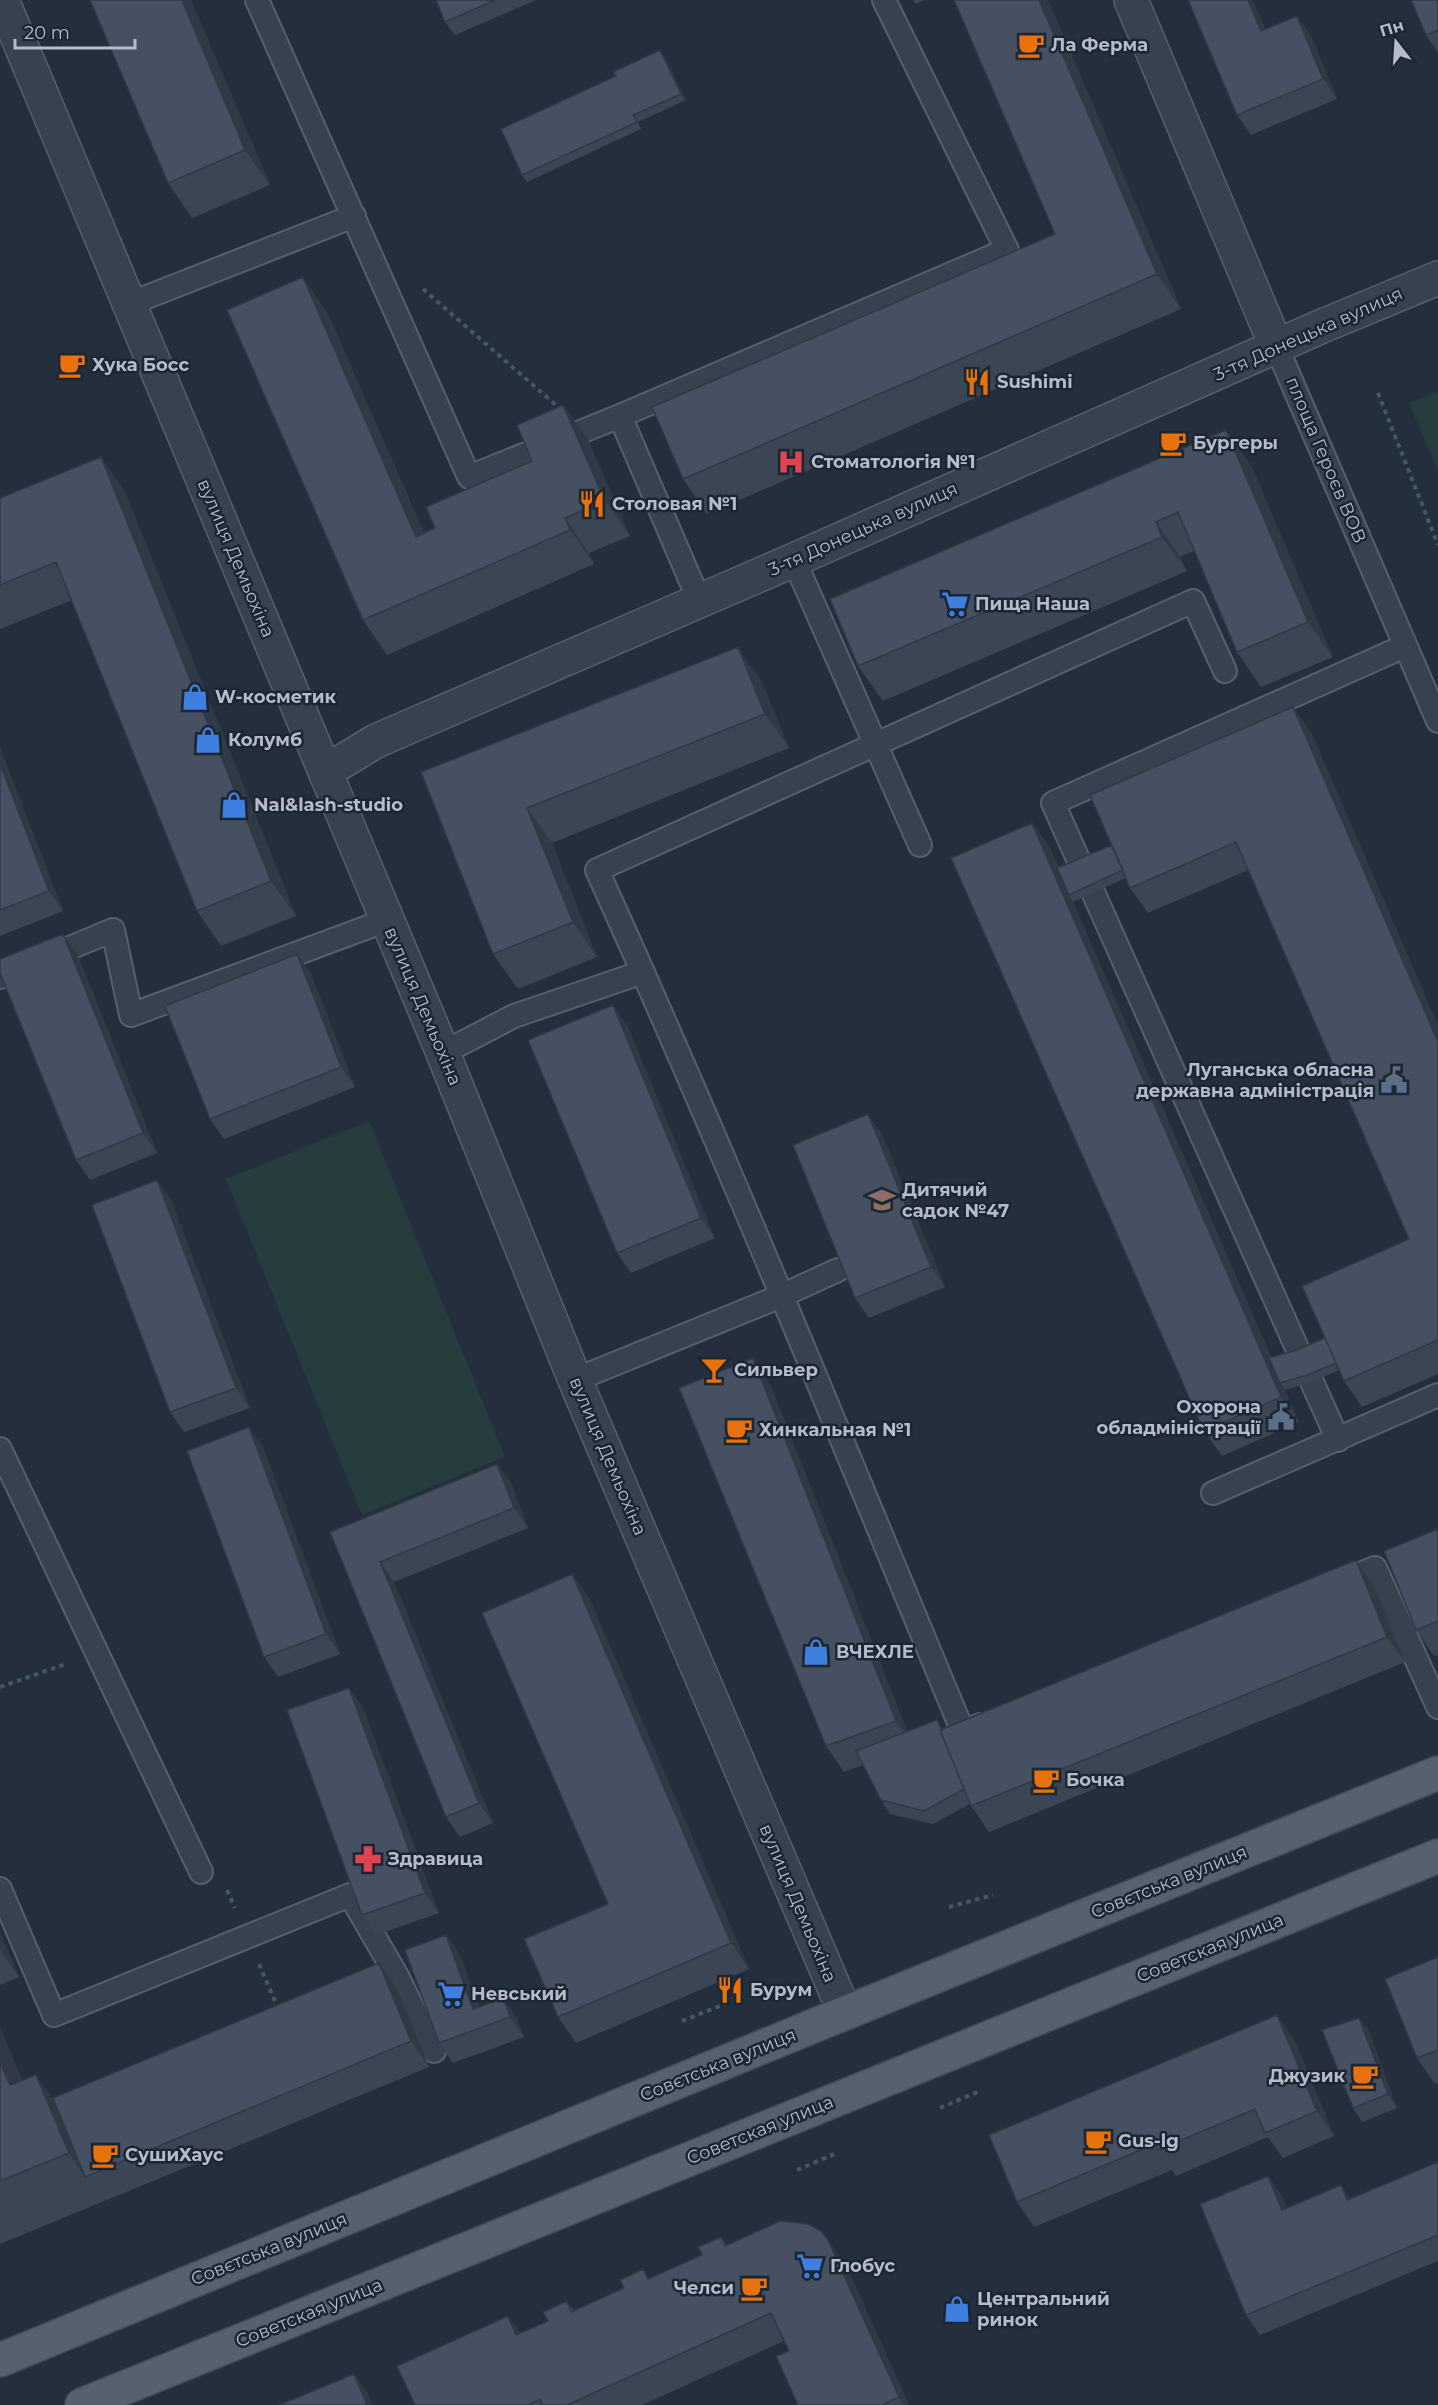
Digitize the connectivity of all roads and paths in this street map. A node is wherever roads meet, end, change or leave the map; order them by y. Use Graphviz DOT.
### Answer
graph roads {
  1 [pos="2,0"];
  2 [pos="257,0"];
  3 [pos="884,0"];
  4 [pos="1131,0"];
  5 [pos="354,216"];
  6 [pos="1438,278"];
  7 [pos="414,281"];
  8 [pos="129,304"];
  9 [pos="1277,348"];
  10 [pos="1378,393"];
  11 [pos="560,409"];
  12 [pos="620,416"];
  13 [pos="1438,545"];
  14 [pos="794,560"];
  15 [pos="699,600"];
  16 [pos="1405,646"];
  17 [pos="1225,671"];
  18 [pos="1438,722"];
  19 [pos="876,744"];
  20 [pos="325,772"];
  21 [pos="920,845"];
  22 [pos="1082,868"];
  23 [pos="1093,892"];
  24 [pos="387,920"];
  25 [pos="643,972"];
  26 [pos="0,976"];
  27 [pos="443,1053"];
  28 [pos="838,1270"];
  29 [pos="781,1296"];
  30 [pos="1301,1357"];
  31 [pos="575,1380"];
  32 [pos="1312,1382"];
  33 [pos="1438,1395"];
  34 [pos="1338,1440"];
  35 [pos="0,1449"];
  36 [pos="1213,1493"];
  37 [pos="1320,1590"];
  38 [pos="1438,1707"];
  39 [pos="996,1719"];
  40 [pos="1438,1773"];
  41 [pos="1438,1856"];
  42 [pos="201,1872"];
  43 [pos="0,1889"];
  44 [pos="993,1894"];
  45 [pos="949,1907"];
  46 [pos="725,2004"];
  47 [pos="845,2013"];
  48 [pos="682,2021"];
  49 [pos="434,2050"];
  50 [pos="980,2091"];
  51 [pos="940,2108"];
  52 [pos="837,2153"];
  53 [pos="797,2170"];
  54 [pos="0,2360"];
  55 [pos="82,2405"];
  1 -- 8 [label="street, вулиця Демьохіна"];
  2 -- 5 [label="lane"];
  3 -- 12 [label="lane"];
  4 -- 9 [label="street, площа Героєв ВОВ"];
  5 -- 8 [label="lane"];
  5 -- 12 [label="lane"];
  6 -- 9 [label="street, 3-тя Донецька вулиця"];
  7 -- 11 [label="path"];
  8 -- 20 [label="street, вулиця Демьохіна"];
  9 -- 14 [label="street, 3-тя Донецька вулиця"];
  9 -- 16 [label="lane, площа Героєв ВОВ"];
  10 -- 13 [label="path"];
  12 -- 15 [label="lane"];
  14 -- 15 [label="street, 3-тя Донецька вулиця"];
  14 -- 19 [label="lane"];
  15 -- 20 [label="street, 3-тя Донецька вулиця"];
  16 -- 18 [label="lane, площа Героєв ВОВ"];
  16 -- 22 [label="lane"];
  17 -- 19 [label="lane"];
  19 -- 21 [label="lane"];
  19 -- 25 [label="lane"];
  20 -- 24 [label="street, вулиця Демьохіна"];
  23 -- 30 [label="lane"];
  24 -- 26 [label="lane"];
  24 -- 27 [label="street, вулиця Демьохіна"];
  25 -- 27 [label="lane"];
  25 -- 29 [label="lane"];
  27 -- 31 [label="street, вулиця Демьохіна"];
  28 -- 29 [label="lane"];
  29 -- 31 [label="lane"];
  29 -- 39 [label="lane"];
  31 -- 47 [label="street, вулиця Демьохіна"];
  32 -- 34 [label="lane"];
  33 -- 34 [label="lane"];
  34 -- 36 [label="lane"];
  35 -- 42 [label="lane"];
  37 -- 38 [label="lane"];
  40 -- 47 [label="main road, Совєтська вулиця"];
  41 -- 55 [label="main road, Советская улица"];
  43 -- 49 [label="lane"];
  44 -- 45 [label="path"];
  46 -- 48 [label="path"];
  47 -- 54 [label="main road, Совєтська вулиця"];
  50 -- 51 [label="path"];
  52 -- 53 [label="path"];
}
